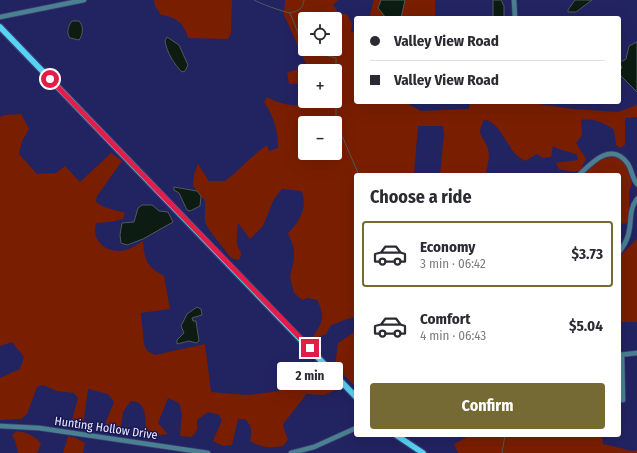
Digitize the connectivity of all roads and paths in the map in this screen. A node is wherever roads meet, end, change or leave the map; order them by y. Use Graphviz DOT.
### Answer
graph roads {
  1 [pos="84,0"];
  2 [pos="514,0"];
  3 [pos="515,16"];
  4 [pos="0,17"];
  5 [pos="0,28"];
  6 [pos="580,173"];
  7 [pos="637,184"];
  8 [pos="637,199"];
  9 [pos="621,249"];
  10 [pos="637,353"];
  11 [pos="621,355"];
  12 [pos="354,394"];
  13 [pos="623,400"];
  14 [pos="0,426"];
  15 [pos="354,429"];
  16 [pos="399,437"];
  17 [pos="208,453"];
  18 [pos="291,453"];
  19 [pos="423,453"];
  1 -- 4 [label="street"];
  2 -- 3 [label="street"];
  5 -- 12 [label="main road"];
  6 -- 7 [label="street"];
  8 -- 9 [label="street"];
  10 -- 11 [label="street"];
  11 -- 13 [label="street"];
  14 -- 17 [label="street, Hunting Hollow Drive"];
  15 -- 18 [label="street"];
  16 -- 19 [label="main road"];
}
